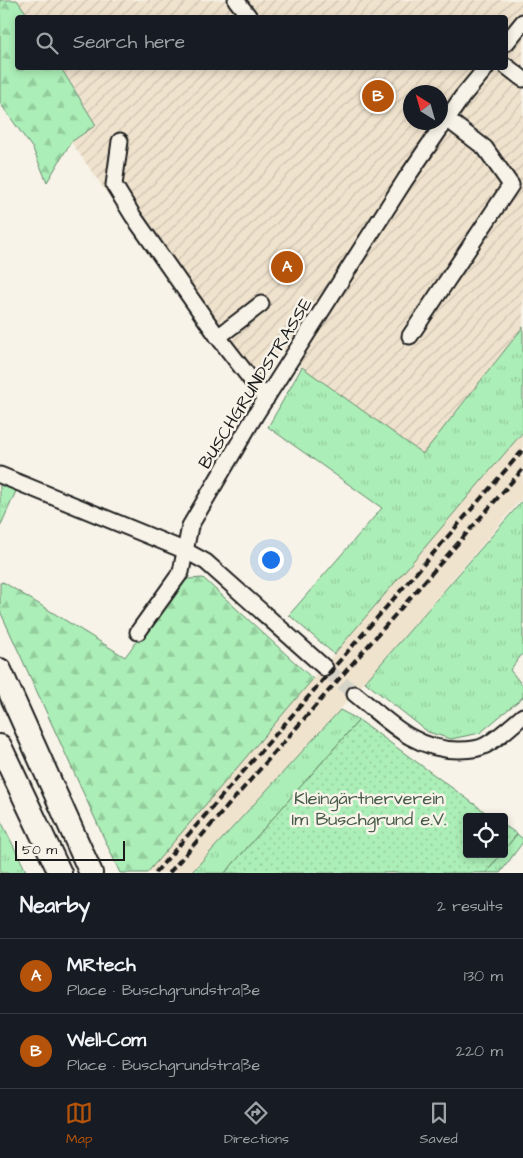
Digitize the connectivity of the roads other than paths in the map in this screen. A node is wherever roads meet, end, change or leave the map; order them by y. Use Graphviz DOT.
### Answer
graph roads {
  1 [pos="236,0"];
  2 [pos="248,15"];
  3 [pos="523,22"];
  4 [pos="508,41"];
  5 [pos="508,68"];
  6 [pos="484,70"];
  7 [pos="523,79"];
  8 [pos="448,118"];
  9 [pos="448,120"];
  10 [pos="439,130"];
  11 [pos="120,141"];
  12 [pos="517,190"];
  13 [pos="261,304"];
  14 [pos="410,336"];
  15 [pos="218,337"];
  16 [pos="266,399"];
  17 [pos="0,475"];
  18 [pos="186,551"];
  19 [pos="138,632"];
  20 [pos="325,668"];
  21 [pos="0,670"];
  22 [pos="355,694"];
  23 [pos="523,716"];
  24 [pos="421,744"];
  25 [pos="0,746"];
  26 [pos="430,761"];
  27 [pos="60,873"];
  28 [pos="90,873"];
  1 -- 2 [label="street"];
  3 -- 4 [label="street"];
  5 -- 7 [label="street"];
  6 -- 8 [label="street, BUSCHGRUNDSTRASSE"];
  9 -- 12 [label="street"];
  10 -- 16 [label="street, BUSCHGRUNDSTRASSE"];
  11 -- 15 [label="street"];
  12 -- 14 [label="street"];
  13 -- 15 [label="street"];
  15 -- 16 [label="street"];
  16 -- 18 [label="street, BUSCHGRUNDSTRASSE"];
  17 -- 18 [label="street"];
  18 -- 19 [label="street, BUSCHGRUNDSTRASSE"];
  18 -- 20 [label="street"];
  21 -- 28 [label="highway"];
  22 -- 24 [label="street"];
  23 -- 24 [label="street"];
  24 -- 26 [label="street"];
  25 -- 27 [label="highway"];
}
